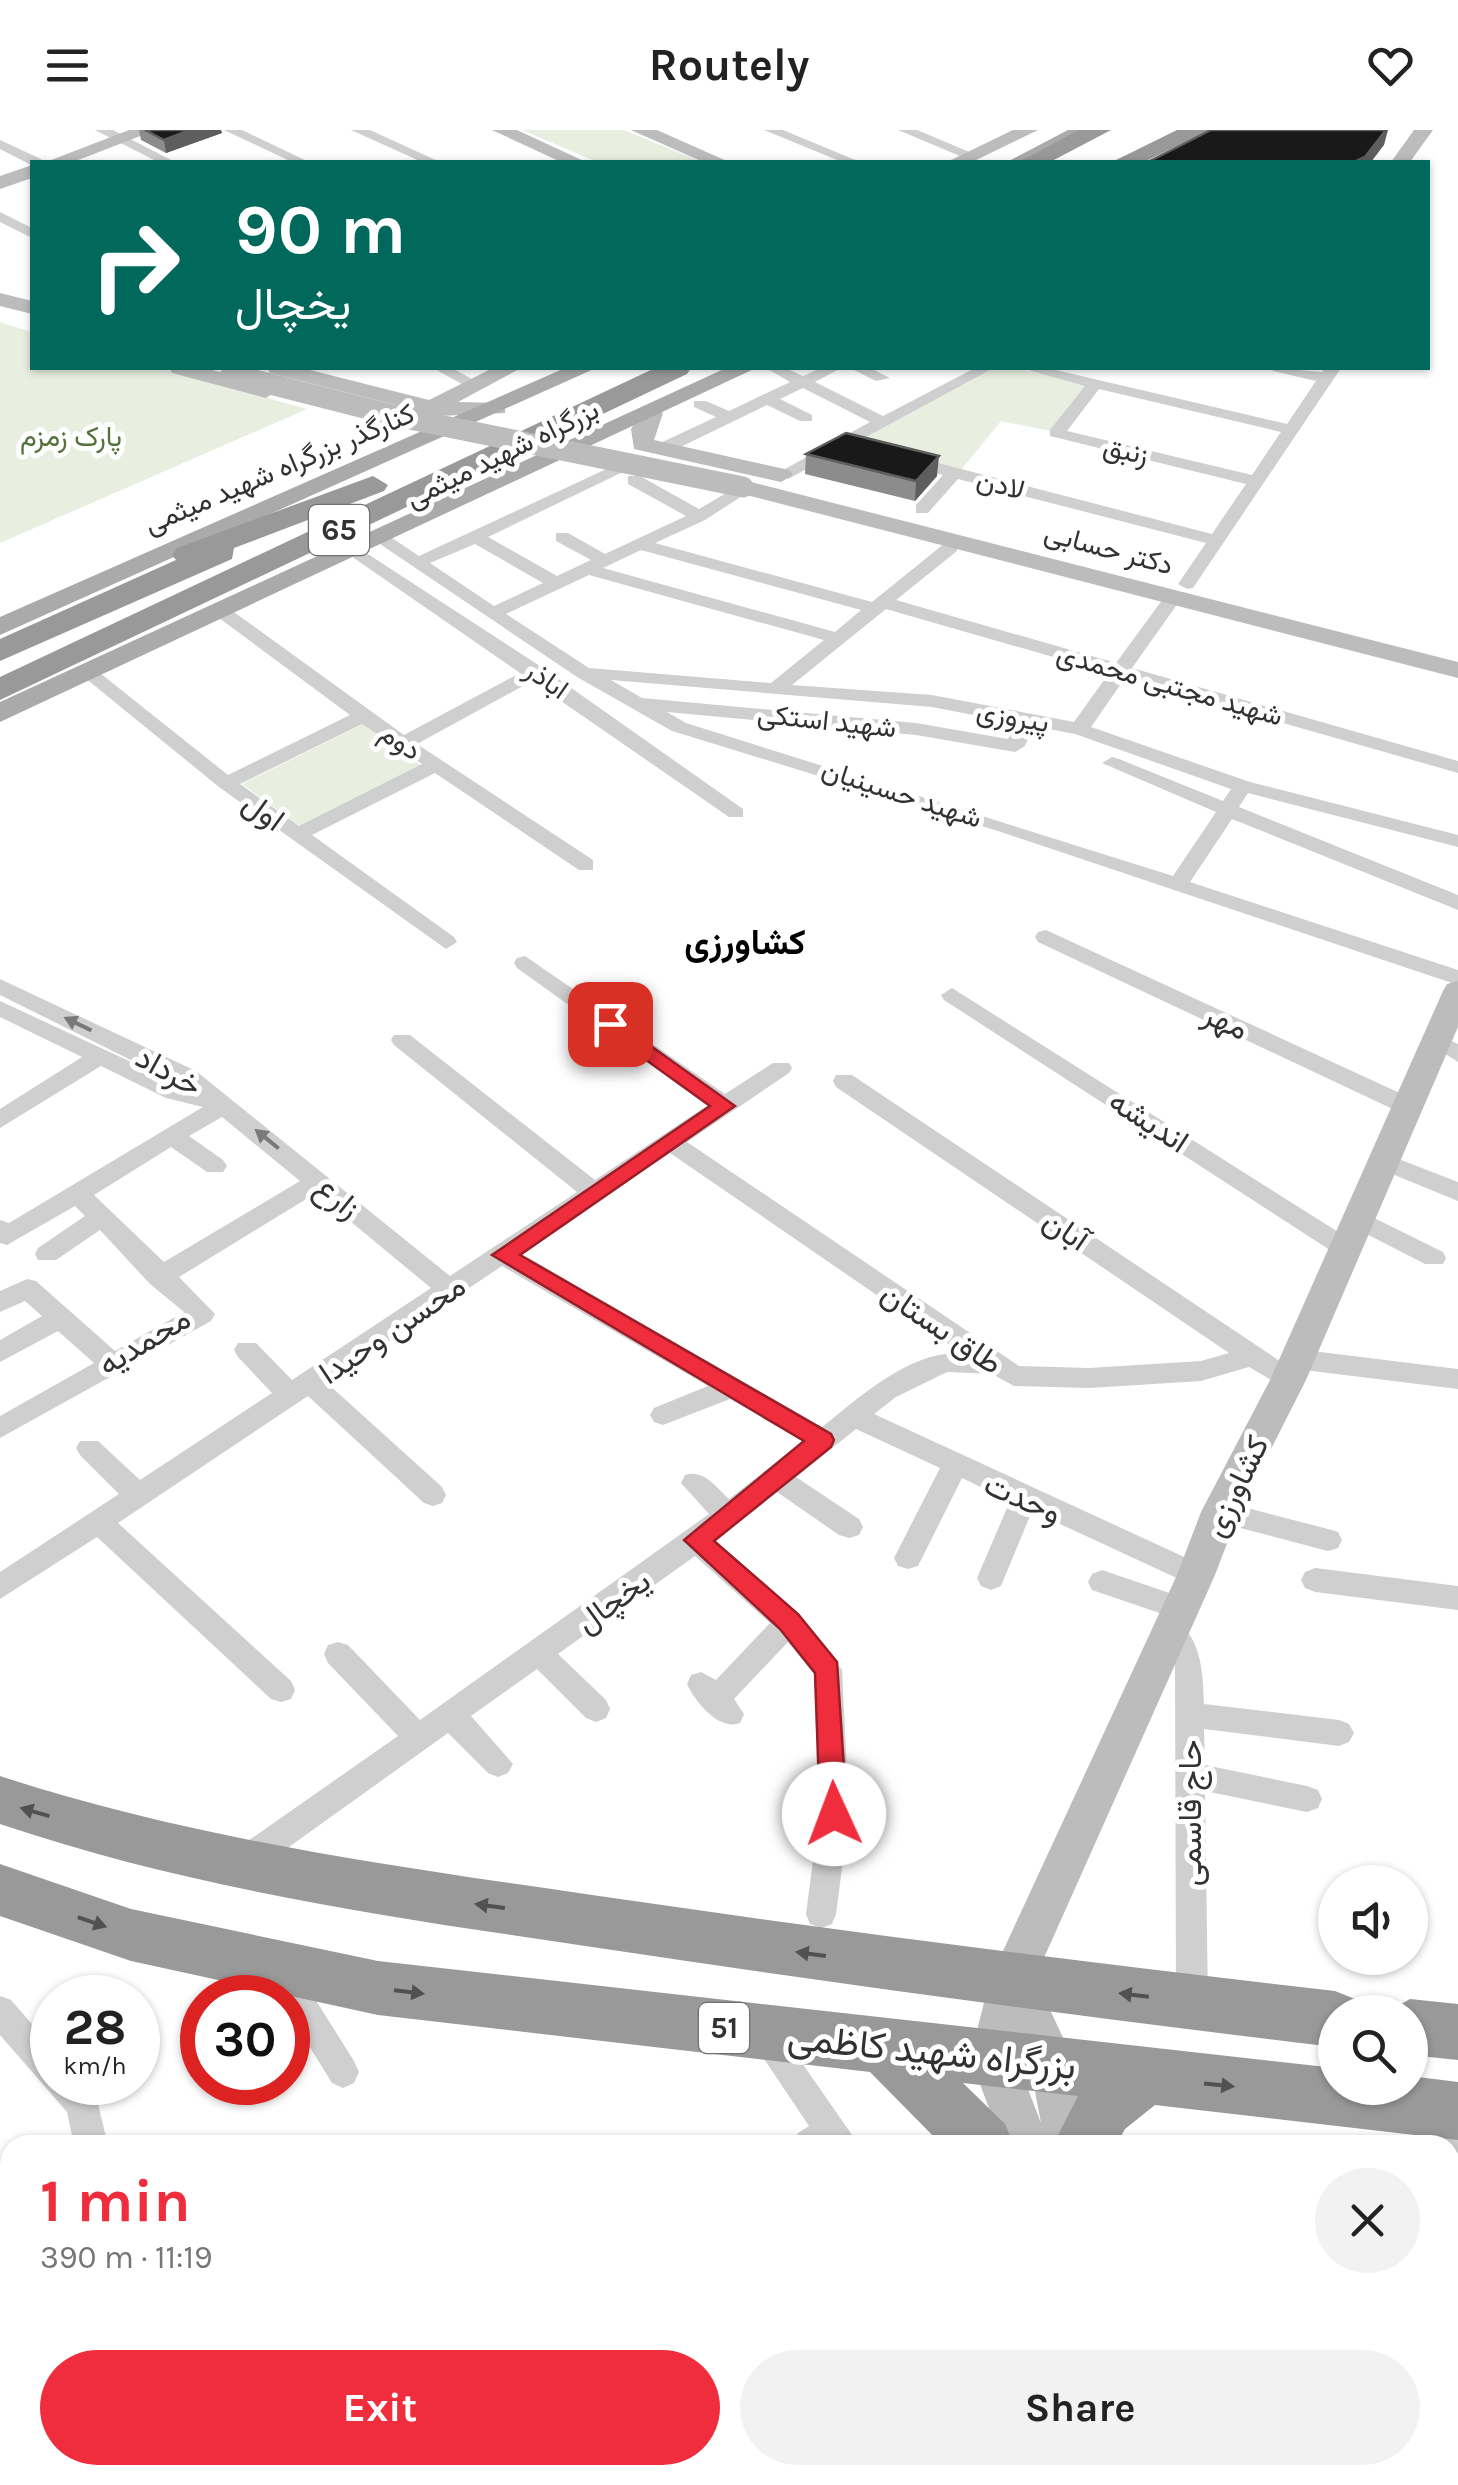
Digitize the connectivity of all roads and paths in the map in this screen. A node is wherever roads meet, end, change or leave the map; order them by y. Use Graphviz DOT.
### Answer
graph roads {
  1 [pos="102,130"];
  2 [pos="146,130"];
  3 [pos="231,130"];
  4 [pos="358,130"];
  5 [pos="501,130"];
  6 [pos="640,130"];
  7 [pos="771,130"];
  8 [pos="905,130"];
  9 [pos="1028,130"];
  10 [pos="1084,130"];
  11 [pos="1099,130"];
  12 [pos="1137,130"];
  13 [pos="1167,130"];
  14 [pos="1198,130"];
  15 [pos="1218,130"];
  16 [pos="1424,130"];
  17 [pos="120,140"];
  18 [pos="0,144"];
  19 [pos="964,159"];
  20 [pos="32,160"];
  21 [pos="62,160"];
  22 [pos="164,160"];
  23 [pos="298,160"];
  24 [pos="428,160"];
  25 [pos="571,160"];
  26 [pos="713,160"];
  27 [pos="849,160"];
  28 [pos="1022,160"];
  29 [pos="1035,160"];
  30 [pos="1074,160"];
  31 [pos="1105,160"];
  32 [pos="1129,160"];
  33 [pos="1159,160"];
  34 [pos="1402,160"];
  35 [pos="30,172"];
  36 [pos="0,182"];
  37 [pos="0,216"];
  38 [pos="30,233"];
  39 [pos="0,291"];
  40 [pos="30,298"];
  41 [pos="0,299"];
  42 [pos="30,307"];
  43 [pos="0,309"];
  44 [pos="30,317"];
  45 [pos="0,318"];
  46 [pos="30,326"];
  47 [pos="188,370"];
  48 [pos="228,370"];
  49 [pos="286,370"];
  50 [pos="445,370"];
  51 [pos="506,370"];
  52 [pos="580,370"];
  53 [pos="624,370"];
  54 [pos="672,370"];
  55 [pos="740,370"];
  56 [pos="778,370"];
  57 [pos="829,370"];
  58 [pos="863,370"];
  59 [pos="982,370"];
  60 [pos="1038,370"];
  61 [pos="1299,370"];
  62 [pos="1330,373"];
  63 [pos="882,378"];
  64 [pos="802,382"];
  65 [pos="1096,383"];
  66 [pos="475,384"];
  67 [pos="767,399"];
  68 [pos="430,404"];
  69 [pos="700,404"];
  70 [pos="497,408"];
  71 [pos="652,413"];
  72 [pos="728,417"];
  73 [pos="806,418"];
  74 [pos="390,422"];
  75 [pos="883,422"];
  76 [pos="1292,430"];
  77 [pos="843,443"];
  78 [pos="652,446"];
  79 [pos="399,453"];
  80 [pos="546,472"];
  81 [pos="622,472"];
  82 [pos="955,472"];
  83 [pos="782,475"];
  84 [pos="1257,481"];
  85 [pos="743,487"];
  86 [pos="387,493"];
  87 [pos="565,495"];
  88 [pos="922,509"];
  89 [pos="699,516"];
  90 [pos="562,537"];
  91 [pos="380,538"];
  92 [pos="481,540"];
  93 [pos="1217,541"];
  94 [pos="635,543"];
  95 [pos="950,548"];
  96 [pos="354,550"];
  97 [pos="417,563"];
  98 [pos="593,564"];
  99 [pos="555,582"];
  100 [pos="1181,590"];
  101 [pos="878,605"];
  102 [pos="221,611"];
  103 [pos="493,613"];
  104 [pos="0,630"];
  105 [pos="837,638"];
  106 [pos="0,652"];
  107 [pos="1458,654"];
  108 [pos="1121,670"];
  109 [pos="1458,670"];
  110 [pos="536,672"];
  111 [pos="584,672"];
  112 [pos="88,673"];
  113 [pos="774,689"];
  114 [pos="0,690"];
  115 [pos="923,700"];
  116 [pos="638,703"];
  117 [pos="0,712"];
  118 [pos="363,716"];
  119 [pos="1026,719"];
  120 [pos="1079,728"];
  121 [pos="916,729"];
  122 [pos="404,743"];
  123 [pos="1112,762"];
  124 [pos="436,765"];
  125 [pos="1458,767"];
  126 [pos="226,783"];
  127 [pos="1242,786"];
  128 [pos="1229,810"];
  129 [pos="736,813"];
  130 [pos="297,835"];
  131 [pos="1458,841"];
  132 [pos="586,866"];
  133 [pos="1177,886"];
  134 [pos="1458,902"];
  135 [pos="1046,937"];
  136 [pos="446,942"];
  137 [pos="525,963"];
  138 [pos="1458,978"];
  139 [pos="0,986"];
  140 [pos="1458,991"];
  141 [pos="952,995"];
  142 [pos="0,1008"];
  143 [pos="402,1040"];
  144 [pos="1447,1048"];
  145 [pos="100,1056"];
  146 [pos="781,1068"];
  147 [pos="844,1081"];
  148 [pos="224,1104"];
  149 [pos="724,1106"];
  150 [pos="1407,1106"];
  151 [pos="0,1120"];
  152 [pos="172,1136"];
  153 [pos="672,1143"];
  154 [pos="1383,1161"];
  155 [pos="215,1166"];
  156 [pos="318,1182"];
  157 [pos="1458,1192"];
  158 [pos="78,1193"];
  159 [pos="595,1194"];
  160 [pos="102,1218"];
  161 [pos="0,1229"];
  162 [pos="1352,1234"];
  163 [pos="46,1254"];
  164 [pos="503,1255"];
  165 [pos="1434,1258"];
  166 [pos="159,1277"];
  167 [pos="451,1290"];
  168 [pos="0,1304"];
  169 [pos="60,1318"];
  170 [pos="247,1350"];
  171 [pos="0,1352"];
  172 [pos="1253,1356"];
  173 [pos="110,1362"];
  174 [pos="992,1364"];
  175 [pos="1292,1370"];
  176 [pos="1457,1387"];
  177 [pos="729,1388"];
  178 [pos="301,1389"];
  179 [pos="663,1415"];
  180 [pos="853,1416"];
  181 [pos="0,1428"];
  182 [pos="822,1440"];
  183 [pos="89,1448"];
  184 [pos="954,1466"];
  185 [pos="776,1477"];
  186 [pos="694,1482"];
  187 [pos="433,1494"];
  188 [pos="139,1496"];
  189 [pos="1024,1499"];
  190 [pos="1220,1512"];
  191 [pos="728,1515"];
  192 [pos="99,1522"];
  193 [pos="849,1526"];
  194 [pos="696,1540"];
  195 [pos="1328,1540"];
  196 [pos="908,1558"];
  197 [pos="991,1578"];
  198 [pos="1316,1580"];
  199 [pos="1102,1582"];
  200 [pos="0,1587"];
  201 [pos="1458,1598"];
  202 [pos="1181,1604"];
  203 [pos="789,1622"];
  204 [pos="338,1654"];
  205 [pos="540,1654"];
  206 [pos="281,1690"];
  207 [pos="716,1699"];
  208 [pos="596,1708"];
  209 [pos="448,1714"];
  210 [pos="1190,1715"];
  211 [pos="1339,1733"];
  212 [pos="416,1735"];
  213 [pos="498,1764"];
  214 [pos="1190,1775"];
  215 [pos="1308,1799"];
  216 [pos="0,1800"];
  217 [pos="239,1865"];
  218 [pos="0,1890"];
  219 [pos="821,1914"];
  220 [pos="278,1968"];
  221 [pos="1012,1980"];
  222 [pos="1192,2003"];
  223 [pos="0,2011"];
  224 [pos="1318,2017"];
  225 [pos="1428,2029"];
  226 [pos="763,2032"];
  227 [pos="1458,2032"];
  228 [pos="30,2046"];
  229 [pos="888,2050"];
  230 [pos="993,2058"];
  231 [pos="1052,2064"];
  232 [pos="343,2072"];
  233 [pos="1145,2076"];
  234 [pos="82,2105"];
  235 [pos="1455,2134"];
  236 [pos="89,2135"];
  237 [pos="824,2135"];
  238 [pos="974,2135"];
  239 [pos="1022,2135"];
  240 [pos="1066,2135"];
  241 [pos="1089,2135"];
  1 -- 17 [label="street"];
  2 -- 17 [label="main road"];
  3 -- 23 [label="street"];
  4 -- 24 [label="street"];
  5 -- 25 [label="main road"];
  6 -- 26 [label="main road"];
  7 -- 27 [label="street"];
  8 -- 19 [label="street"];
  9 -- 19 [label="main road"];
  10 -- 28 [label="main road"];
  11 -- 29 [label="highway"];
  12 -- 30 [label="highway"];
  13 -- 31 [label="highway"];
  14 -- 32 [label="highway"];
  15 -- 33 [label="main road"];
  16 -- 34 [label="main road"];
  17 -- 21 [label="main road"];
  17 -- 22 [label="street"];
  18 -- 20 [label="street"];
  35 -- 36 [label="main road"];
  37 -- 38 [label="street"];
  39 -- 40 [label="main road"];
  41 -- 42 [label="main road"];
  43 -- 44 [label="main road"];
  45 -- 46 [label="main road"];
  47 -- 74 [label="main road"];
  48 -- 85 [label="main road, bridge"];
  49 -- 68 [label="main road"];
  50 -- 66 [label="street"];
  51 -- 66 [label="main road"];
  52 -- 70 [label="main road, کنارگذر بزرگراه شهید میثمی"];
  53 -- 86 [label="highway, بزرگراه شهید میثمی / 65"];
  54 -- 86 [label="highway, بزرگراه شهید میثمی / 65"];
  55 -- 71 [label="main road"];
  56 -- 64 [label="street"];
  57 -- 64 [label="street"];
  58 -- 63 [label="street"];
  59 -- 75 [label="street"];
  60 -- 65 [label="street"];
  61 -- 62 [label="street"];
  62 -- 76 [label="street"];
  64 -- 67 [label="street"];
  64 -- 75 [label="street"];
  65 -- 76 [label="street"];
  65 -- 84 [label="street, زنبق"];
  66 -- 68 [label="main road"];
  67 -- 72 [label="street"];
  67 -- 73 [label="street"];
  68 -- 70 [label="main road"];
  68 -- 74 [label="main road"];
  69 -- 72 [label="street"];
  70 -- 79 [label="main road, کنارگذر بزرگراه شهید میثمی"];
  71 -- 78 [label="main road"];
  71 -- 80 [label="main road"];
  72 -- 78 [label="street"];
  74 -- 79 [label="main road"];
  75 -- 77 [label="street"];
  76 -- 84 [label="street"];
  77 -- 82 [label="street, لادن"];
  77 -- 83 [label="street"];
  78 -- 81 [label="main road"];
  78 -- 83 [label="main road"];
  79 -- 104 [label="main road, کنارگذر بزرگراه شهید میثمی"];
  80 -- 81 [label="main road"];
  80 -- 87 [label="street"];
  80 -- 91 [label="main road"];
  81 -- 85 [label="main road"];
  81 -- 87 [label="street"];
  81 -- 89 [label="street"];
  82 -- 88 [label="street"];
  82 -- 93 [label="street, لادن"];
  83 -- 88 [label="main road"];
  84 -- 93 [label="street"];
  85 -- 89 [label="street"];
  85 -- 95 [label="main road"];
  85 -- 100 [label="main road, دکتر حسابی"];
  86 -- 104 [label="highway"];
  86 -- 106 [label="highway, بزرگراه شهید میثمی / 65"];
  86 -- 114 [label="highway, بزرگراه شهید میثمی / 65"];
  86 -- 117 [label="highway"];
  87 -- 97 [label="street"];
  88 -- 100 [label="main road"];
  89 -- 94 [label="street"];
  90 -- 98 [label="street"];
  91 -- 96 [label="main road"];
  91 -- 97 [label="street, شهید حسینیان"];
  92 -- 99 [label="street"];
  93 -- 100 [label="street"];
  94 -- 98 [label="street"];
  94 -- 101 [label="street, شهید مجتبی محمدی"];
  95 -- 100 [label="main road"];
  95 -- 101 [label="street"];
  96 -- 102 [label="main road"];
  96 -- 110 [label="street, اباذر"];
  97 -- 103 [label="street, شهید حسینیان"];
  98 -- 99 [label="street"];
  98 -- 105 [label="street"];
  99 -- 103 [label="street"];
  100 -- 107 [label="main road, دکتر حسابی"];
  100 -- 108 [label="street"];
  100 -- 109 [label="main road, دکتر حسابی"];
  101 -- 105 [label="street"];
  101 -- 108 [label="street, شهید مجتبی محمدی"];
  102 -- 112 [label="main road"];
  102 -- 118 [label="street, دوم"];
  103 -- 111 [label="street, شهید حسینیان"];
  105 -- 113 [label="street"];
  108 -- 120 [label="street"];
  108 -- 125 [label="street, شهید مجتبی محمدی"];
  110 -- 122 [label="street"];
  110 -- 129 [label="street, اباذر"];
  111 -- 113 [label="street, پیروزی"];
  111 -- 116 [label="street, شهید حسینیان"];
  112 -- 117 [label="main road"];
  112 -- 126 [label="street, اول"];
  113 -- 115 [label="street, پیروزی"];
  115 -- 119 [label="street, پیروزی"];
  115 -- 121 [label="street"];
  116 -- 121 [label="street, شهید استکی"];
  116 -- 133 [label="street, شهید حسینیان"];
  118 -- 122 [label="street, دوم"];
  118 -- 126 [label="street"];
  119 -- 120 [label="street, پیروزی"];
  119 -- 121 [label="street, شهید استکی"];
  120 -- 127 [label="street, پیروزی"];
  122 -- 124 [label="street, دوم"];
  123 -- 128 [label="street"];
  124 -- 130 [label="street"];
  124 -- 132 [label="street, دوم"];
  126 -- 130 [label="street, اول"];
  127 -- 128 [label="street"];
  127 -- 131 [label="street, پیروزی"];
  128 -- 133 [label="street"];
  128 -- 134 [label="street"];
  130 -- 136 [label="street, اول"];
  133 -- 138 [label="street, شهید حسینیان"];
  135 -- 150 [label="street, مهر"];
  137 -- 149 [label="street"];
  148 -- 139 [label="street, خرداد, one-way"];
  140 -- 144 [label="main road, کشاورزی"];
  141 -- 162 [label="street, اندیشه"];
  142 -- 145 [label="street, خرداد"];
  143 -- 159 [label="street"];
  144 -- 150 [label="main road, کشاورزی"];
  145 -- 148 [label="street, خرداد"];
  145 -- 151 [label="street"];
  146 -- 149 [label="street, محسن وحیدا"];
  147 -- 172 [label="street, آبان"];
  148 -- 152 [label="street"];
  156 -- 148 [label="street, زارع, one-way"];
  149 -- 153 [label="street, محسن وحیدا"];
  150 -- 154 [label="main road, کشاورزی"];
  152 -- 155 [label="street"];
  152 -- 158 [label="street"];
  153 -- 159 [label="street, محسن وحیدا"];
  153 -- 174 [label="street, طاق بستان"];
  154 -- 157 [label="street"];
  154 -- 162 [label="main road, کشاورزی"];
  156 -- 166 [label="street"];
  156 -- 167 [label="street, زارع"];
  158 -- 160 [label="street, محمدیه"];
  158 -- 161 [label="street"];
  159 -- 164 [label="street, محسن وحیدا"];
  160 -- 163 [label="street"];
  160 -- 166 [label="street, محمدیه"];
  162 -- 165 [label="street, اندیشه"];
  162 -- 175 [label="main road, کشاورزی"];
  164 -- 167 [label="street, محسن وحیدا"];
  164 -- 177 [label="street"];
  166 -- 173 [label="street, محمدیه"];
  167 -- 178 [label="street, محسن وحیدا"];
  168 -- 169 [label="street"];
  169 -- 171 [label="street"];
  169 -- 173 [label="street"];
  170 -- 178 [label="street"];
  172 -- 174 [label="street, طاق بستان"];
  172 -- 175 [label="street, آبان"];
  173 -- 181 [label="street, محمدیه"];
  174 -- 180 [label="street, یخچال"];
  175 -- 176 [label="street"];
  175 -- 190 [label="main road, کشاورزی"];
  177 -- 179 [label="street"];
  177 -- 182 [label="street"];
  178 -- 187 [label="street"];
  178 -- 188 [label="street, محسن وحیدا"];
  180 -- 182 [label="street, یخچال"];
  180 -- 184 [label="street, وحدت"];
  182 -- 185 [label="street, یخچال"];
  183 -- 188 [label="street"];
  184 -- 189 [label="street, وحدت"];
  184 -- 196 [label="street"];
  185 -- 191 [label="street, یخچال"];
  185 -- 193 [label="street"];
  186 -- 191 [label="street"];
  188 -- 192 [label="street, محسن وحیدا"];
  189 -- 197 [label="street"];
  189 -- 202 [label="street, وحدت"];
  190 -- 195 [label="street"];
  190 -- 202 [label="main road, کشاورزی"];
  191 -- 194 [label="street, یخچال"];
  192 -- 200 [label="street, محسن وحیدا"];
  192 -- 206 [label="street"];
  194 -- 203 [label="street"];
  194 -- 205 [label="street, یخچال"];
  198 -- 201 [label="street"];
  199 -- 202 [label="street"];
  202 -- 210 [label="street, حاج قاسمی"];
  202 -- 221 [label="main road, کشاورزی"];
  203 -- 207 [label="street"];
  203 -- 219 [label="street"];
  204 -- 212 [label="street"];
  205 -- 208 [label="street"];
  205 -- 209 [label="street, یخچال"];
  209 -- 212 [label="street, یخچال"];
  209 -- 213 [label="street"];
  210 -- 211 [label="street"];
  210 -- 214 [label="street, حاج قاسمی"];
  212 -- 217 [label="street, یخچال"];
  214 -- 215 [label="street"];
  214 -- 222 [label="street, حاج قاسمی"];
  217 -- 216 [label="highway, one-way"];
  221 -- 217 [label="highway, one-way"];
  218 -- 220 [label="highway, بزرگراه شهید کاظمی / 51, one-way"];
  220 -- 226 [label="highway, بزرگراه شهید کاظمی / 51, one-way"];
  220 -- 232 [label="street"];
  222 -- 221 [label="highway, one-way"];
  221 -- 230 [label="main road, کشاورزی"];
  221 -- 231 [label="main road"];
  222 -- 224 [label="highway"];
  223 -- 228 [label="street"];
  225 -- 227 [label="highway"];
  226 -- 229 [label="highway, بزرگراه شهید کاظمی / 51"];
  226 -- 237 [label="street"];
  229 -- 230 [label="highway, بزرگراه شهید کاظمی / 51"];
  229 -- 238 [label="highway"];
  230 -- 231 [label="highway, بزرگراه شهید کاظمی / 51"];
  230 -- 239 [label="main road"];
  231 -- 233 [label="highway, بزرگراه شهید کاظمی / 51"];
  231 -- 240 [label="main road"];
  233 -- 235 [label="highway, بزرگراه شهید کاظمی / 51, one-way"];
  233 -- 241 [label="highway"];
  234 -- 236 [label="street"];
}
